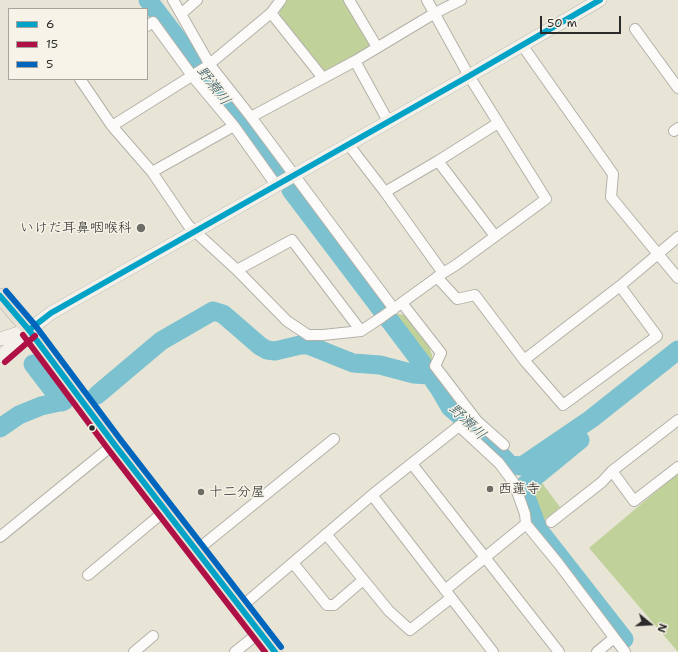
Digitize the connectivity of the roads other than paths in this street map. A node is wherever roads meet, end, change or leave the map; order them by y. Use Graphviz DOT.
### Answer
graph roads {
  1 [pos="173,0"];
  2 [pos="197,0"];
  3 [pos="281,0"];
  4 [pos="349,0"];
  5 [pos="427,0"];
  6 [pos="460,0"];
  7 [pos="600,0"];
  8 [pos="271,13"];
  9 [pos="435,13"];
  10 [pos="181,14"];
  11 [pos="148,25"];
  12 [pos="635,28"];
  13 [pos="522,45"];
  14 [pos="377,48"];
  15 [pos="355,61"];
  16 [pos="202,70"];
  17 [pos="469,76"];
  18 [pos="323,78"];
  19 [pos="81,80"];
  20 [pos="678,88"];
  21 [pos="251,117"];
  22 [pos="388,121"];
  23 [pos="498,123"];
  24 [pos="112,126"];
  25 [pos="234,126"];
  26 [pos="348,144"];
  27 [pos="438,161"];
  28 [pos="152,172"];
  29 [pos="294,175"];
  30 [pos="276,185"];
  31 [pos="385,192"];
  32 [pos="195,231"];
  33 [pos="495,236"];
  34 [pos="678,237"];
  35 [pos="658,254"];
  36 [pos="237,270"];
  37 [pos="440,275"];
  38 [pos="678,278"];
  39 [pos="620,286"];
  40 [pos="0,296"];
  41 [pos="392,310"];
  42 [pos="29,330"];
  43 [pos="361,331"];
  44 [pos="0,339"];
  45 [pos="0,356"];
  46 [pos="524,360"];
  47 [pos="678,420"];
  48 [pos="334,439"];
  49 [pos="114,444"];
  50 [pos="504,445"];
  51 [pos="412,464"];
  52 [pos="678,467"];
  53 [pos="612,471"];
  54 [pos="372,495"];
  55 [pos="166,510"];
  56 [pos="551,522"];
  57 [pos="526,524"];
  58 [pos="326,534"];
  59 [pos="0,537"];
  60 [pos="197,550"];
  61 [pos="485,558"];
  62 [pos="293,563"];
  63 [pos="88,575"];
  64 [pos="363,580"];
  65 [pos="448,594"];
  66 [pos="240,607"];
  67 [pos="260,632"];
  68 [pos="153,636"];
  69 [pos="614,638"];
  70 [pos="134,652"];
  71 [pos="235,652"];
  72 [pos="275,652"];
  73 [pos="493,652"];
  74 [pos="559,652"];
  75 [pos="597,652"];
  76 [pos="625,652"];
  1 -- 10 [label="street"];
  2 -- 10 [label="street"];
  3 -- 8 [label="street"];
  4 -- 14 [label="street"];
  5 -- 9 [label="street"];
  6 -- 9 [label="street"];
  7 -- 13 [label="street"];
  8 -- 16 [label="street"];
  8 -- 18 [label="street"];
  9 -- 14 [label="street"];
  9 -- 17 [label="street"];
  10 -- 16 [label="street"];
  11 -- 16 [label="street"];
  12 -- 20 [label="street"];
  13 -- 17 [label="street"];
  13 -- 35 [label="street"];
  14 -- 15 [label="street"];
  15 -- 18 [label="street"];
  15 -- 22 [label="street"];
  16 -- 21 [label="street"];
  16 -- 24 [label="street"];
  16 -- 25 [label="street"];
  17 -- 22 [label="street"];
  17 -- 23 [label="street"];
  18 -- 21 [label="street"];
  19 -- 24 [label="street"];
  21 -- 29 [label="street"];
  22 -- 26 [label="street"];
  23 -- 27 [label="street"];
  23 -- 33 [label="street"];
  24 -- 28 [label="street"];
  25 -- 28 [label="street"];
  25 -- 30 [label="street"];
  26 -- 29 [label="street"];
  26 -- 31 [label="street"];
  27 -- 31 [label="street"];
  27 -- 33 [label="street"];
  28 -- 32 [label="street"];
  29 -- 30 [label="street"];
  29 -- 41 [label="street"];
  30 -- 32 [label="street"];
  31 -- 37 [label="street"];
  32 -- 36 [label="street"];
  32 -- 42 [label="street"];
  33 -- 37 [label="street"];
  34 -- 35 [label="street"];
  35 -- 38 [label="street"];
  35 -- 39 [label="street"];
  36 -- 43 [label="street"];
  36 -- 43 [label="street"];
  37 -- 41 [label="street"];
  37 -- 46 [label="street"];
  39 -- 46 [label="street"];
  39 -- 46 [label="street"];
  40 -- 42 [label="main road"];
  41 -- 43 [label="street"];
  41 -- 50 [label="street"];
  42 -- 44 [label="street"];
  42 -- 45 [label="street"];
  42 -- 49 [label="main road"];
  47 -- 53 [label="street"];
  48 -- 60 [label="street"];
  49 -- 55 [label="main road"];
  49 -- 59 [label="street"];
  51 -- 54 [label="street"];
  51 -- 57 [label="street"];
  51 -- 61 [label="street"];
  52 -- 53 [label="street"];
  53 -- 56 [label="street"];
  54 -- 58 [label="street"];
  54 -- 65 [label="street"];
  55 -- 60 [label="main road"];
  55 -- 63 [label="street"];
  57 -- 61 [label="street"];
  57 -- 69 [label="street"];
  58 -- 62 [label="street"];
  58 -- 64 [label="street"];
  60 -- 66 [label="main road"];
  61 -- 65 [label="street"];
  61 -- 74 [label="street"];
  62 -- 64 [label="street"];
  62 -- 66 [label="street"];
  64 -- 65 [label="street"];
  65 -- 73 [label="street"];
  66 -- 67 [label="main road"];
  67 -- 71 [label="street"];
  67 -- 72 [label="main road"];
  68 -- 70 [label="street"];
  69 -- 75 [label="street"];
  69 -- 76 [label="street"];
}
